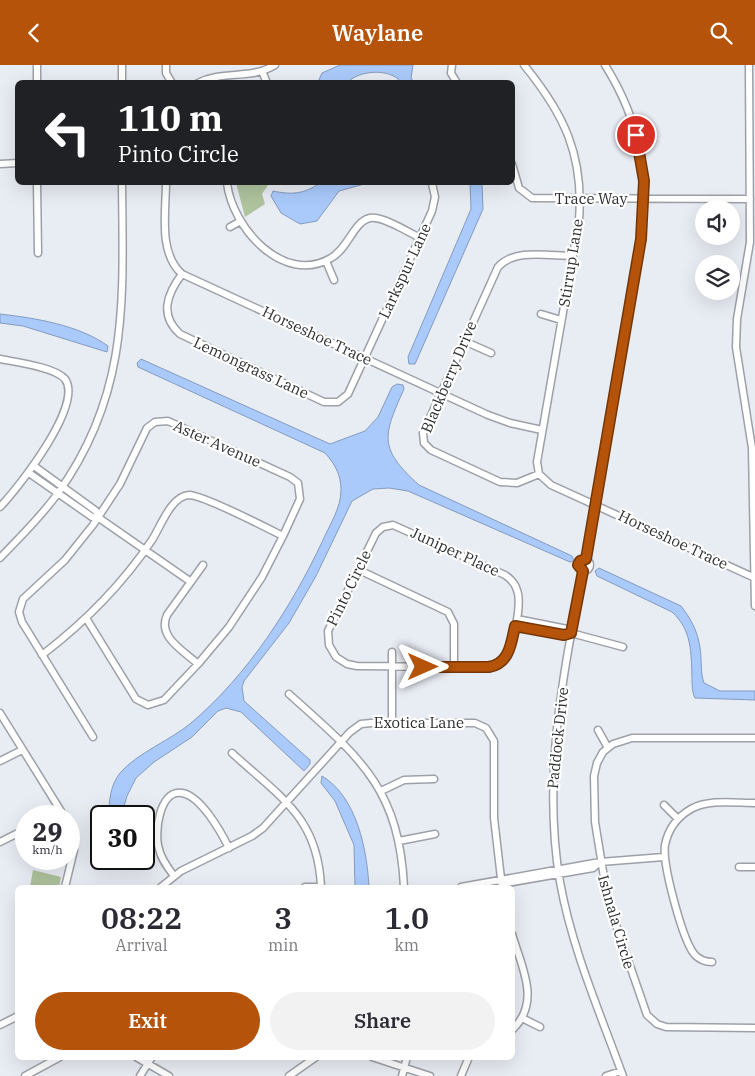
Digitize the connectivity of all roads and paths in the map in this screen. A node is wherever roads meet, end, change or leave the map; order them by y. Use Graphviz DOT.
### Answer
graph roads {
  1 [pos="37,65"];
  2 [pos="122,65"];
  3 [pos="166,65"];
  4 [pos="275,65"];
  5 [pos="452,65"];
  6 [pos="524,65"];
  7 [pos="605,65"];
  8 [pos="749,65"];
  9 [pos="262,71"];
  10 [pos="37,80"];
  11 [pos="122,80"];
  12 [pos="170,80"];
  13 [pos="206,80"];
  14 [pos="265,80"];
  15 [pos="456,80"];
  16 [pos="15,163"];
  17 [pos="0,164"];
  18 [pos="515,174"];
  19 [pos="37,185"];
  20 [pos="122,185"];
  21 [pos="166,185"];
  22 [pos="227,185"];
  23 [pos="433,185"];
  24 [pos="580,199"];
  25 [pos="644,199"];
  26 [pos="750,199"];
  27 [pos="239,222"];
  28 [pos="230,227"];
  29 [pos="420,238"];
  30 [pos="38,253"];
  31 [pos="573,256"];
  32 [pos="326,261"];
  33 [pos="182,274"];
  34 [pos="334,280"];
  35 [pos="541,314"];
  36 [pos="561,320"];
  37 [pos="464,341"];
  38 [pos="491,353"];
  39 [pos="365,358"];
  40 [pos="0,359"];
  41 [pos="440,393"];
  42 [pos="542,430"];
  43 [pos="34,466"];
  44 [pos="29,473"];
  45 [pos="540,474"];
  46 [pos="62,487"];
  47 [pos="58,493"];
  48 [pos="594,505"];
  49 [pos="0,507"];
  50 [pos="99,518"];
  51 [pos="386,526"];
  52 [pos="284,536"];
  53 [pos="145,550"];
  54 [pos="0,559"];
  55 [pos="203,565"];
  56 [pos="358,570"];
  57 [pos="755,578"];
  58 [pos="191,582"];
  59 [pos="755,606"];
  60 [pos="86,618"];
  61 [pos="516,623"];
  62 [pos="571,633"];
  63 [pos="623,647"];
  64 [pos="392,652"];
  65 [pos="42,655"];
  66 [pos="198,664"];
  67 [pos="392,666"];
  68 [pos="454,667"];
  69 [pos="289,694"];
  70 [pos="0,713"];
  71 [pos="392,723"];
  72 [pos="598,730"];
  73 [pos="93,737"];
  74 [pos="755,738"];
  75 [pos="342,741"];
  76 [pos="608,748"];
  77 [pos="22,750"];
  78 [pos="232,753"];
  79 [pos="0,761"];
  80 [pos="434,779"];
  81 [pos="381,791"];
  82 [pos="287,802"];
  83 [pos="755,803"];
  84 [pos="56,805"];
  85 [pos="664,805"];
  86 [pos="678,819"];
  87 [pos="15,834"];
  88 [pos="435,834"];
  89 [pos="399,841"];
  90 [pos="0,842"];
  91 [pos="229,848"];
  92 [pos="664,857"];
  93 [pos="600,861"];
  94 [pos="739,867"];
  95 [pos="755,867"];
  96 [pos="69,870"];
  97 [pos="559,871"];
  98 [pos="174,876"];
  99 [pos="502,884"];
  100 [pos="65,885"];
  101 [pos="163,885"];
  102 [pos="321,885"];
  103 [pos="404,885"];
  104 [pos="488,885"];
  105 [pos="515,944"];
  106 [pos="712,962"];
  107 [pos="15,1018"];
  108 [pos="522,1018"];
  109 [pos="0,1025"];
  110 [pos="515,1026"];
  111 [pos="540,1027"];
  112 [pos="755,1027"];
  113 [pos="54,1060"];
  114 [pos="140,1060"];
  115 [pos="150,1060"];
  116 [pos="312,1060"];
  117 [pos="381,1060"];
  118 [pos="406,1060"];
  119 [pos="468,1060"];
  120 [pos="147,1065"];
  121 [pos="405,1068"];
  122 [pos="622,1073"];
  123 [pos="25,1076"];
  124 [pos="140,1076"];
  125 [pos="169,1076"];
  126 [pos="289,1076"];
  127 [pos="402,1076"];
  128 [pos="430,1076"];
  129 [pos="461,1076"];
  130 [pos="606,1076"];
  1 -- 10 [label="street"];
  2 -- 11 [label="street"];
  3 -- 12 [label="street"];
  4 -- 9 [label="street"];
  5 -- 15 [label="street"];
  6 -- 24 [label="street, Stirrup Lane"];
  7 -- 25 [label="street"];
  8 -- 26 [label="street"];
  9 -- 13 [label="street"];
  9 -- 14 [label="street"];
  16 -- 17 [label="street"];
  18 -- 24 [label="street, Trace Way"];
  19 -- 30 [label="street"];
  20 -- 46 [label="street"];
  21 -- 33 [label="street"];
  22 -- 27 [label="street"];
  23 -- 29 [label="street, Larkspur Lane"];
  24 -- 25 [label="street, Trace Way"];
  24 -- 31 [label="street, Stirrup Lane"];
  25 -- 26 [label="street, Trace Way"];
  25 -- 48 [label="street"];
  26 -- 57 [label="street"];
  27 -- 28 [label="street"];
  27 -- 32 [label="street"];
  29 -- 32 [label="street"];
  29 -- 39 [label="street, Larkspur Lane"];
  31 -- 36 [label="street, Stirrup Lane"];
  31 -- 37 [label="street, Blackberry Drive"];
  32 -- 34 [label="street"];
  33 -- 39 [label="street, Horseshoe Trace"];
  33 -- 39 [label="street, Lemongrass Lane"];
  35 -- 36 [label="street"];
  36 -- 42 [label="street, Stirrup Lane"];
  37 -- 38 [label="street"];
  37 -- 41 [label="street, Blackberry Drive"];
  39 -- 41 [label="street, Horseshoe Trace"];
  40 -- 43 [label="street"];
  41 -- 42 [label="street, Horseshoe Trace"];
  41 -- 45 [label="street, Blackberry Drive"];
  42 -- 45 [label="street, Stirrup Lane"];
  43 -- 44 [label="street"];
  43 -- 46 [label="street"];
  44 -- 47 [label="street"];
  44 -- 49 [label="street"];
  45 -- 48 [label="street, Horseshoe Trace"];
  46 -- 47 [label="street"];
  46 -- 50 [label="street"];
  47 -- 50 [label="street"];
  47 -- 54 [label="street"];
  48 -- 57 [label="street, Horseshoe Trace"];
  48 -- 62 [label="street, Paddock Drive"];
  50 -- 52 [label="street, Aster Avenue"];
  50 -- 53 [label="street"];
  50 -- 65 [label="street, Aster Avenue"];
  51 -- 56 [label="street, Pinto Circle"];
  51 -- 61 [label="street, Juniper Place"];
  52 -- 53 [label="street"];
  52 -- 66 [label="street, Aster Avenue"];
  53 -- 58 [label="street"];
  53 -- 60 [label="street"];
  55 -- 58 [label="street"];
  56 -- 67 [label="street, Pinto Circle"];
  56 -- 68 [label="street"];
  57 -- 59 [label="street"];
  58 -- 66 [label="street"];
  60 -- 65 [label="street"];
  60 -- 66 [label="street, Aster Avenue"];
  61 -- 62 [label="street"];
  61 -- 68 [label="street, Pinto Circle"];
  62 -- 63 [label="street"];
  62 -- 97 [label="street, Paddock Drive"];
  64 -- 67 [label="street"];
  65 -- 73 [label="street, Aster Avenue"];
  67 -- 68 [label="street, Pinto Circle"];
  67 -- 71 [label="street"];
  69 -- 75 [label="street"];
  70 -- 77 [label="street"];
  71 -- 75 [label="street, Exotica Lane"];
  71 -- 99 [label="street, Exotica Lane"];
  72 -- 76 [label="street"];
  74 -- 76 [label="street"];
  75 -- 81 [label="street"];
  75 -- 82 [label="street, Exotica Lane"];
  76 -- 93 [label="street, Ishnala Circle"];
  77 -- 79 [label="street"];
  77 -- 84 [label="street"];
  78 -- 82 [label="street"];
  80 -- 81 [label="street"];
  81 -- 89 [label="street"];
  82 -- 91 [label="street, Exotica Lane"];
  82 -- 102 [label="street"];
  83 -- 86 [label="street"];
  85 -- 86 [label="street"];
  86 -- 92 [label="street"];
  87 -- 90 [label="street"];
  88 -- 89 [label="street"];
  89 -- 103 [label="street"];
  91 -- 98 [label="street, Exotica Lane"];
  91 -- 98 [label="street"];
  92 -- 93 [label="street"];
  92 -- 106 [label="street"];
  93 -- 97 [label="street"];
  93 -- 112 [label="street, Ishnala Circle"];
  94 -- 95 [label="street"];
  96 -- 100 [label="street"];
  97 -- 99 [label="street"];
  97 -- 122 [label="street, Paddock Drive"];
  98 -- 101 [label="street, Exotica Lane"];
  99 -- 104 [label="street"];
  105 -- 108 [label="street"];
  107 -- 109 [label="street"];
  108 -- 110 [label="street"];
  108 -- 111 [label="street"];
  113 -- 123 [label="street"];
  114 -- 120 [label="street"];
  115 -- 120 [label="street"];
  116 -- 126 [label="street"];
  117 -- 121 [label="street"];
  118 -- 121 [label="street"];
  119 -- 129 [label="street"];
  120 -- 124 [label="street"];
  120 -- 125 [label="street"];
  121 -- 127 [label="street"];
  121 -- 128 [label="street"];
  122 -- 130 [label="street"];
}
